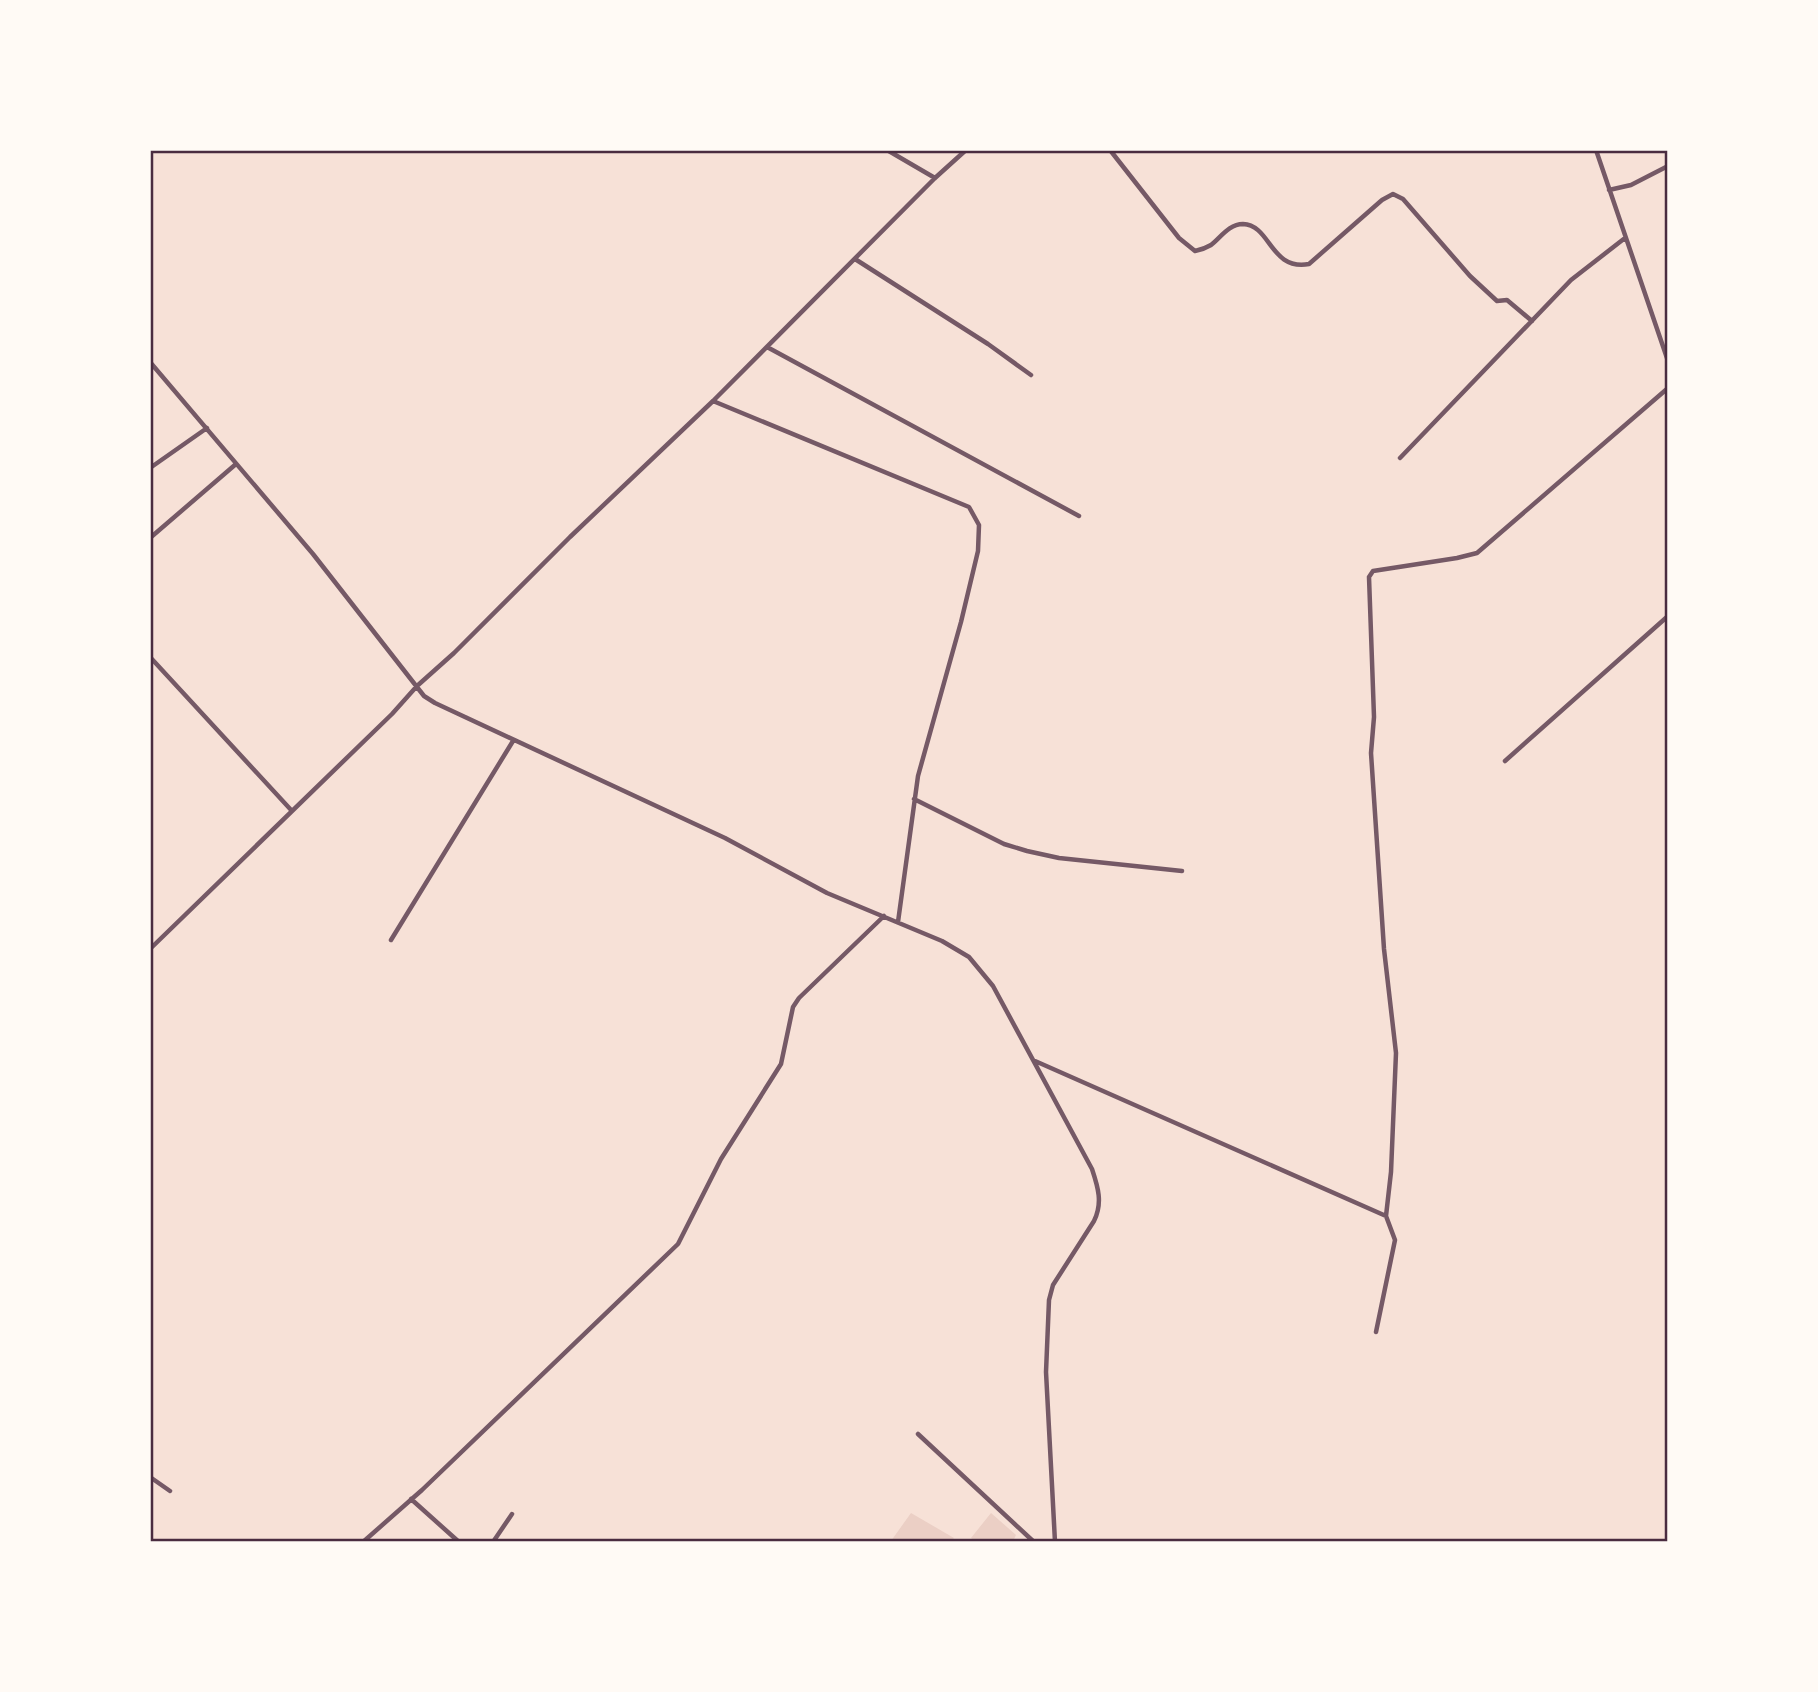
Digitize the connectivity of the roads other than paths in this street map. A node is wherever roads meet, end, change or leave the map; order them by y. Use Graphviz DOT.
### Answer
graph roads {
  1 [pos="887,150"];
  2 [pos="966,150"];
  3 [pos="1110,150"];
  4 [pos="1596,150"];
  5 [pos="1668,166"];
  6 [pos="936,178"];
  7 [pos="1609,190"];
  8 [pos="1625,238"];
  9 [pos="855,259"];
  10 [pos="1532,321"];
  11 [pos="767,347"];
  12 [pos="1668,361"];
  13 [pos="150,362"];
  14 [pos="1031,375"];
  15 [pos="1668,388"];
  16 [pos="713,401"];
  17 [pos="207,428"];
  18 [pos="1400,458"];
  19 [pos="236,464"];
  20 [pos="150,468"];
  21 [pos="1079,516"];
  22 [pos="150,538"];
  23 [pos="1668,616"];
  24 [pos="150,657"];
  25 [pos="416,686"];
  26 [pos="513,741"];
  27 [pos="1505,761"];
  28 [pos="914,799"];
  29 [pos="292,811"];
  30 [pos="1182,871"];
  31 [pos="884,916"];
  32 [pos="898,922"];
  33 [pos="391,940"];
  34 [pos="150,949"];
  35 [pos="1034,1061"];
  36 [pos="1386,1216"];
  37 [pos="1377,1332"];
  38 [pos="918,1434"];
  39 [pos="150,1478"];
  40 [pos="170,1491"];
  41 [pos="411,1499"];
  42 [pos="512,1514"];
  43 [pos="363,1542"];
  44 [pos="459,1542"];
  45 [pos="493,1542"];
  46 [pos="1034,1542"];
  47 [pos="1055,1542"];
  1 -- 6 [label="street"];
  2 -- 6 [label="street"];
  3 -- 10 [label="street"];
  4 -- 7 [label="street"];
  5 -- 7 [label="street"];
  6 -- 9 [label="street"];
  7 -- 8 [label="street"];
  8 -- 10 [label="street"];
  8 -- 12 [label="street"];
  9 -- 11 [label="street"];
  9 -- 14 [label="street"];
  10 -- 18 [label="street"];
  11 -- 16 [label="street"];
  11 -- 21 [label="street"];
  13 -- 17 [label="street"];
  15 -- 36 [label="street"];
  16 -- 25 [label="street"];
  16 -- 28 [label="street"];
  17 -- 19 [label="street"];
  17 -- 20 [label="street"];
  19 -- 22 [label="street"];
  19 -- 25 [label="street"];
  23 -- 27 [label="street"];
  24 -- 29 [label="street"];
  25 -- 26 [label="street"];
  25 -- 29 [label="street"];
  26 -- 31 [label="street"];
  26 -- 33 [label="street"];
  28 -- 30 [label="street"];
  28 -- 32 [label="street"];
  29 -- 34 [label="street"];
  31 -- 32 [label="street"];
  31 -- 41 [label="street"];
  32 -- 35 [label="street"];
  35 -- 36 [label="street"];
  35 -- 47 [label="street"];
  36 -- 37 [label="street"];
  38 -- 46 [label="street"];
  39 -- 40 [label="street"];
  41 -- 43 [label="street"];
  41 -- 44 [label="street"];
  42 -- 45 [label="street"];
}
